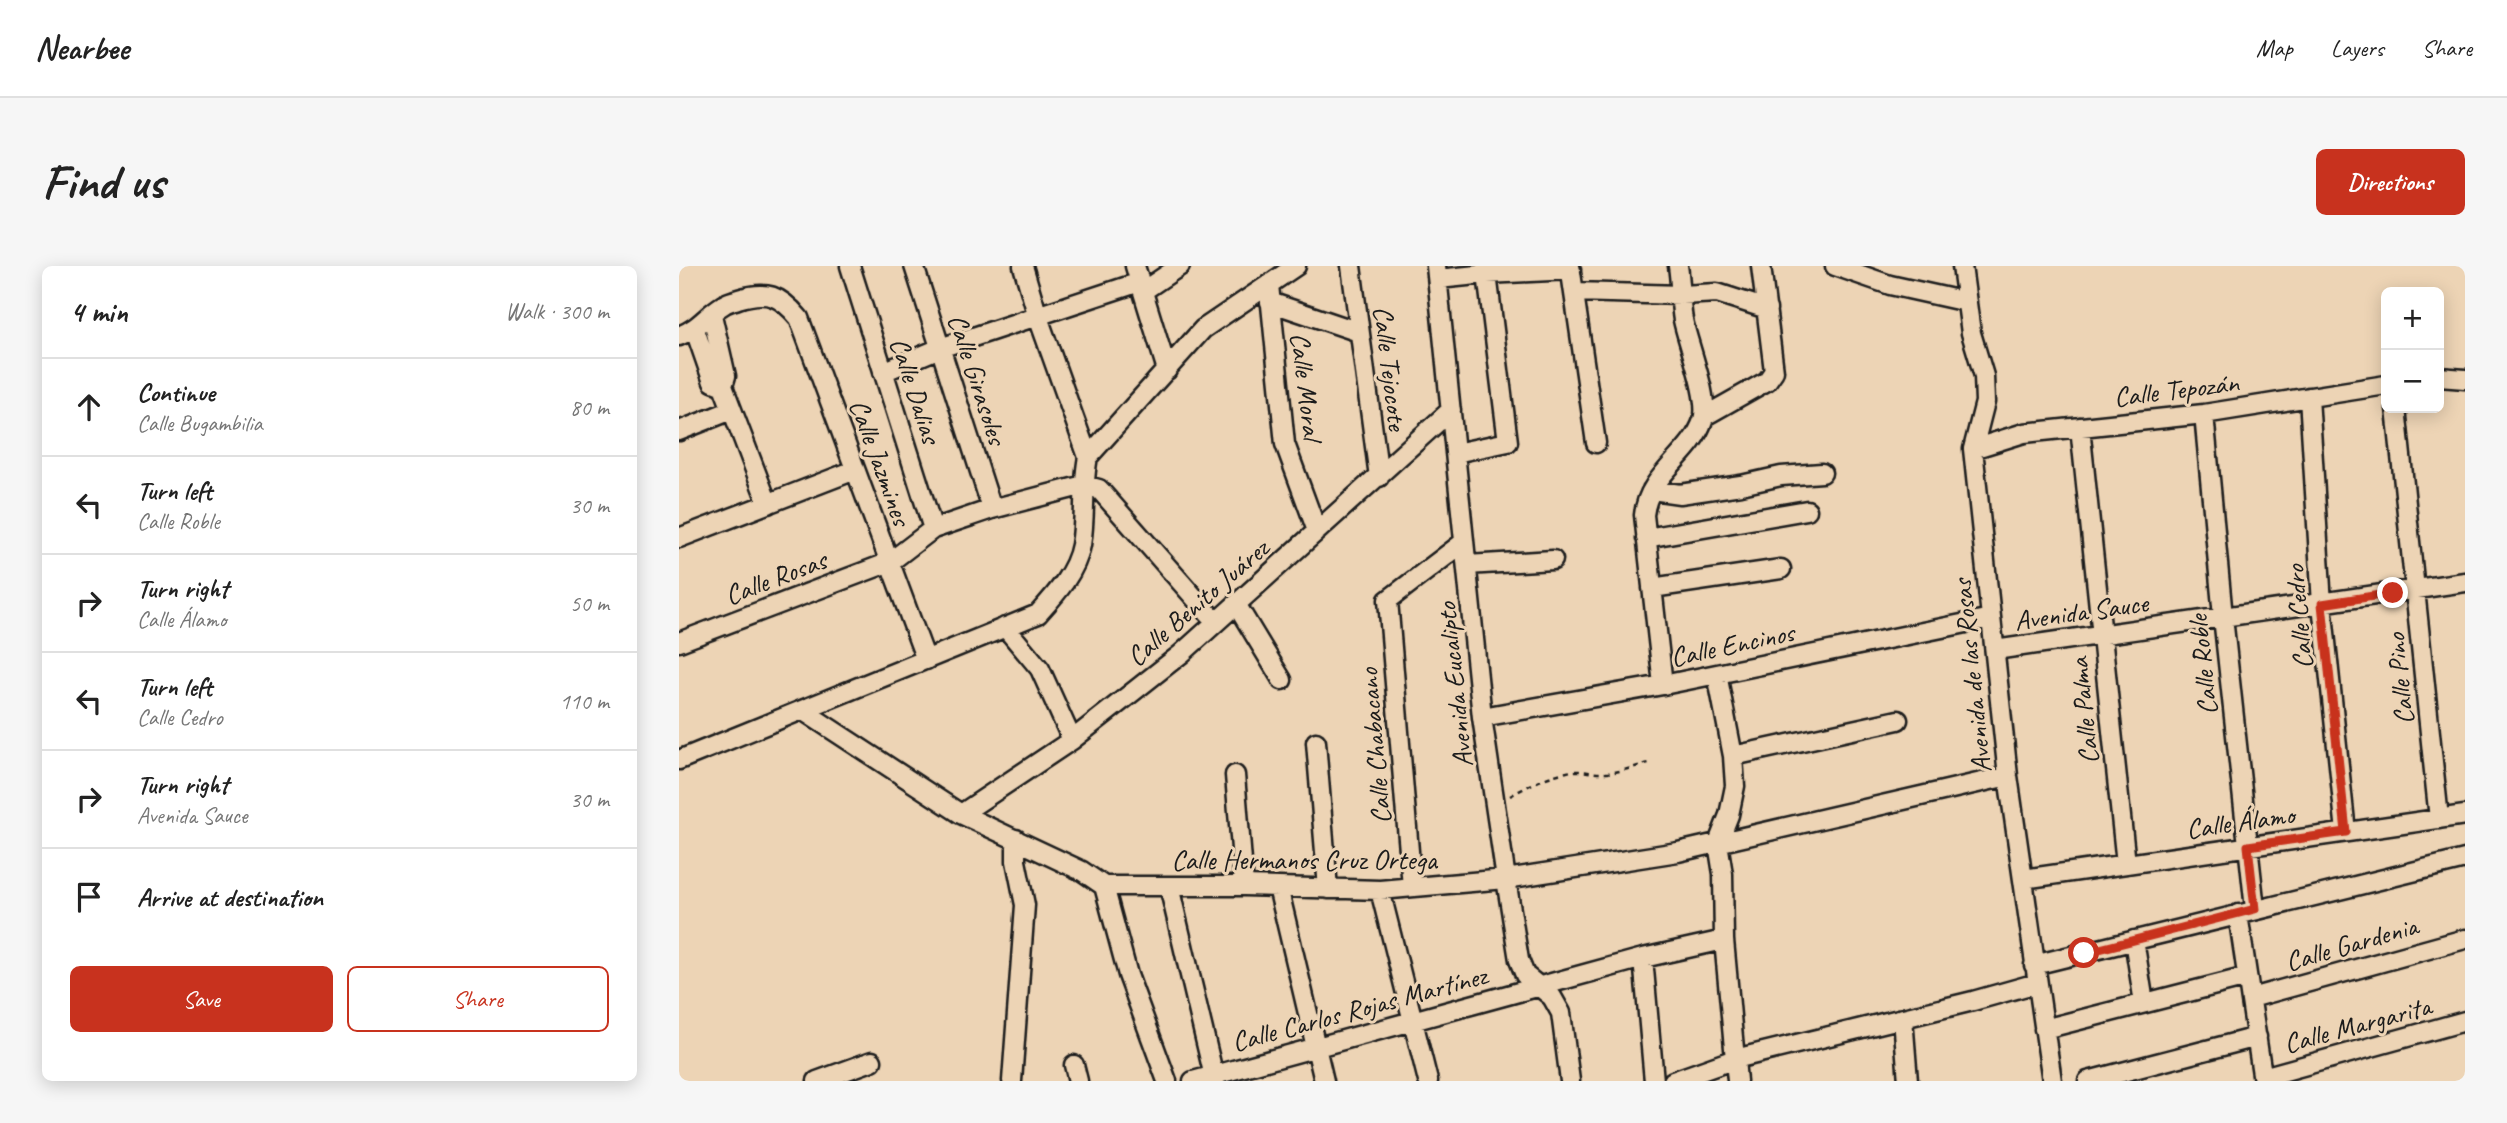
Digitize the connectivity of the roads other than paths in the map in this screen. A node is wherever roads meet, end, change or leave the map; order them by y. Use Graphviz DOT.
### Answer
graph roads {
  1 [pos="850,266"];
  2 [pos="913,266"];
  3 [pos="1023,266"];
  4 [pos="1179,266"];
  5 [pos="1351,266"];
  6 [pos="1678,266"];
  7 [pos="1761,266"];
  8 [pos="1835,266"];
  9 [pos="1962,266"];
  10 [pos="1293,267"];
  11 [pos="1571,268"];
  12 [pos="1487,270"];
  13 [pos="1437,272"];
  14 [pos="1139,280"];
  15 [pos="1574,292"];
  16 [pos="1270,293"];
  17 [pos="1682,295"];
  18 [pos="1967,302"];
  19 [pos="1767,309"];
  20 [pos="712,315"];
  21 [pos="1038,317"];
  22 [pos="1359,332"];
  23 [pos="687,333"];
  24 [pos="940,348"];
  25 [pos="1167,370"];
  26 [pos="883,372"];
  27 [pos="2444,377"];
  28 [pos="2465,379"];
  29 [pos="723,386"];
  30 [pos="2381,386"];
  31 [pos="2309,397"];
  32 [pos="732,410"];
  33 [pos="1451,410"];
  34 [pos="2397,413"];
  35 [pos="2204,414"];
  36 [pos="1705,416"];
  37 [pos="2080,427"];
  38 [pos="679,431"];
  39 [pos="1595,443"];
  40 [pos="1973,449"];
  41 [pos="1455,453"];
  42 [pos="1088,457"];
  43 [pos="855,470"];
  44 [pos="1822,473"];
  45 [pos="1379,477"];
  46 [pos="1084,485"];
  47 [pos="1652,490"];
  48 [pos="768,504"];
  49 [pos="992,509"];
  50 [pos="1807,510"];
  51 [pos="933,529"];
  52 [pos="1317,531"];
  53 [pos="679,538"];
  54 [pos="1646,538"];
  55 [pos="1464,542"];
  56 [pos="1553,560"];
  57 [pos="890,562"];
  58 [pos="1467,565"];
  59 [pos="1781,569"];
  60 [pos="2465,582"];
  61 [pos="1652,588"];
  62 [pos="2416,590"];
  63 [pos="1236,604"];
  64 [pos="2322,604"];
  65 [pos="2223,617"];
  66 [pos="1991,618"];
  67 [pos="1215,621"];
  68 [pos="1005,627"];
  69 [pos="2101,634"];
  70 [pos="679,642"];
  71 [pos="1995,650"];
  72 [pos="926,660"];
  73 [pos="1717,674"];
  74 [pos="1282,680"];
  75 [pos="1663,685"];
  76 [pos="801,710"];
  77 [pos="1482,717"];
  78 [pos="1898,720"];
  79 [pos="1072,740"];
  80 [pos="1316,742"];
  81 [pos="1733,756"];
  82 [pos="679,760"];
  83 [pos="1235,775"];
  84 [pos="2008,776"];
  85 [pos="961,814"];
  86 [pos="2465,815"];
  87 [pos="2439,819"];
  88 [pos="2346,832"];
  89 [pos="1016,839"];
  90 [pos="1718,843"];
  91 [pos="2248,846"];
  92 [pos="2465,859"];
  93 [pos="2126,864"];
  94 [pos="1506,879"];
  95 [pos="2023,879"];
  96 [pos="1104,886"];
  97 [pos="1169,886"];
  98 [pos="1244,886"];
  99 [pos="1278,887"];
  100 [pos="1412,887"];
  101 [pos="1328,889"];
  102 [pos="1380,890"];
  103 [pos="2246,912"];
  104 [pos="2465,939"];
  105 [pos="1724,940"];
  106 [pos="2134,940"];
  107 [pos="1643,958"];
  108 [pos="2034,965"];
  109 [pos="2248,977"];
  110 [pos="2037,983"];
  111 [pos="1539,986"];
  112 [pos="2251,998"];
  113 [pos="2144,1003"];
  114 [pos="1903,1018"];
  115 [pos="1411,1020"];
  116 [pos="2465,1021"];
  117 [pos="2044,1029"];
  118 [pos="2256,1037"];
  119 [pos="1316,1047"];
  120 [pos="1735,1059"];
  121 [pos="872,1061"];
  122 [pos="1214,1078"];
  123 [pos="2263,1079"];
  124 [pos="817,1081"];
  125 [pos="1012,1081"];
  126 [pos="1167,1081"];
  127 [pos="1193,1081"];
  128 [pos="1324,1081"];
  129 [pos="1428,1081"];
  130 [pos="1570,1081"];
  131 [pos="1654,1081"];
  132 [pos="1673,1081"];
  133 [pos="1737,1081"];
  134 [pos="1908,1081"];
  135 [pos="2052,1081"];
  136 [pos="2088,1081"];
  1 -- 26 [label="street, Calle Dalias"];
  2 -- 24 [label="street, Calle Girasoles"];
  3 -- 21 [label="street"];
  4 -- 14 [label="street"];
  5 -- 22 [label="street, Calle Tejocote"];
  6 -- 17 [label="street"];
  7 -- 19 [label="street"];
  8 -- 18 [label="street"];
  9 -- 18 [label="street, Avenida de las Rosas"];
  10 -- 16 [label="street"];
  11 -- 12 [label="street"];
  11 -- 15 [label="street"];
  12 -- 13 [label="street"];
  12 -- 41 [label="street"];
  13 -- 33 [label="street, Avenida Eucalipto"];
  14 -- 21 [label="street"];
  14 -- 25 [label="street"];
  15 -- 17 [label="street"];
  15 -- 39 [label="street"];
  16 -- 22 [label="street"];
  16 -- 25 [label="street"];
  16 -- 52 [label="street, Calle Moral"];
  17 -- 19 [label="street"];
  17 -- 36 [label="street"];
  18 -- 40 [label="street, Avenida de las Rosas"];
  19 -- 36 [label="street"];
  20 -- 23 [label="street"];
  20 -- 29 [label="street"];
  20 -- 43 [label="street, Calle Jazmines"];
  21 -- 24 [label="street"];
  21 -- 42 [label="street"];
  22 -- 45 [label="street, Calle Tejocote"];
  23 -- 29 [label="street"];
  24 -- 26 [label="street"];
  24 -- 49 [label="street, Calle Girasoles"];
  25 -- 42 [label="street"];
  26 -- 51 [label="street, Calle Dalias"];
  27 -- 28 [label="street"];
  29 -- 32 [label="street"];
  30 -- 31 [label="street, Calle Tepozán"];
  31 -- 35 [label="street, Calle Tepozán"];
  31 -- 64 [label="street, Calle Cedro"];
  32 -- 38 [label="street"];
  32 -- 48 [label="street"];
  33 -- 41 [label="street, Avenida Eucalipto"];
  33 -- 45 [label="street, Calle Benito Juárez"];
  34 -- 62 [label="street, Calle Pino"];
  35 -- 37 [label="street, Calle Tepozán"];
  35 -- 65 [label="street, Calle Roble"];
  36 -- 47 [label="street"];
  37 -- 40 [label="street, Calle Tepozán"];
  37 -- 69 [label="street, Calle Palma"];
  40 -- 66 [label="street, Avenida de las Rosas"];
  41 -- 55 [label="street, Avenida Eucalipto"];
  42 -- 46 [label="street"];
  43 -- 48 [label="street"];
  43 -- 57 [label="street, Calle Jazmines"];
  44 -- 47 [label="street"];
  45 -- 52 [label="street, Calle Benito Juárez"];
  46 -- 49 [label="street, Calle Rosas"];
  46 -- 67 [label="street"];
  46 -- 68 [label="street"];
  47 -- 54 [label="street"];
  48 -- 53 [label="street"];
  49 -- 51 [label="street, Calle Rosas"];
  50 -- 54 [label="street"];
  51 -- 57 [label="street, Calle Rosas"];
  52 -- 63 [label="street, Calle Benito Juárez"];
  54 -- 61 [label="street"];
  55 -- 58 [label="street, Avenida Eucalipto"];
  55 -- 100 [label="street, Calle Chabacano"];
  56 -- 58 [label="street"];
  57 -- 70 [label="street, Calle Rosas"];
  57 -- 72 [label="street, Calle Jazmines"];
  58 -- 77 [label="street, Avenida Eucalipto"];
  59 -- 61 [label="street"];
  60 -- 62 [label="street, Avenida Sauce"];
  61 -- 75 [label="street"];
  62 -- 64 [label="street, Avenida Sauce"];
  62 -- 87 [label="street, Calle Pino"];
  63 -- 67 [label="street, Calle Benito Juárez"];
  63 -- 74 [label="street"];
  64 -- 65 [label="street, Avenida Sauce"];
  64 -- 88 [label="street, Calle Cedro"];
  65 -- 69 [label="street, Avenida Sauce"];
  65 -- 91 [label="street, Calle Roble"];
  66 -- 71 [label="street, Avenida de las Rosas"];
  66 -- 73 [label="street, Calle Encinos"];
  67 -- 79 [label="street, Calle Benito Juárez"];
  68 -- 72 [label="street"];
  68 -- 79 [label="street"];
  69 -- 71 [label="street, Avenida Sauce"];
  69 -- 93 [label="street, Calle Palma"];
  71 -- 84 [label="street, Avenida de las Rosas"];
  72 -- 76 [label="street"];
  73 -- 75 [label="street, Calle Encinos"];
  73 -- 81 [label="street"];
  75 -- 77 [label="street, Calle Encinos"];
  76 -- 82 [label="street"];
  76 -- 85 [label="street"];
  77 -- 94 [label="street, Avenida Eucalipto"];
  78 -- 81 [label="street"];
  79 -- 85 [label="street, Calle Benito Juárez"];
  80 -- 101 [label="street"];
  81 -- 90 [label="street"];
  83 -- 98 [label="street"];
  84 -- 90 [label="street, Calle Hermanos Cruz Ortega"];
  84 -- 95 [label="street, Avenida de las Rosas"];
  85 -- 89 [label="street"];
  86 -- 87 [label="street, Calle Álamo"];
  87 -- 88 [label="street, Calle Álamo"];
  88 -- 91 [label="street, Calle Álamo"];
  89 -- 96 [label="street"];
  89 -- 125 [label="street"];
  90 -- 94 [label="street, Calle Hermanos Cruz Ortega"];
  90 -- 105 [label="street"];
  91 -- 93 [label="street, Calle Álamo"];
  91 -- 103 [label="street, Calle Roble"];
  92 -- 103 [label="street"];
  93 -- 95 [label="street, Calle Álamo"];
  94 -- 100 [label="street, Calle Hermanos Cruz Ortega"];
  94 -- 111 [label="street, Avenida Eucalipto"];
  95 -- 108 [label="street, Avenida de las Rosas"];
  96 -- 97 [label="street, Calle Hermanos Cruz Ortega"];
  96 -- 126 [label="street"];
  97 -- 98 [label="street, Calle Hermanos Cruz Ortega"];
  97 -- 122 [label="street"];
  98 -- 99 [label="street, Calle Hermanos Cruz Ortega"];
  99 -- 101 [label="street, Calle Hermanos Cruz Ortega"];
  99 -- 119 [label="street"];
  100 -- 102 [label="street, Calle Hermanos Cruz Ortega"];
  101 -- 102 [label="street, Calle Hermanos Cruz Ortega"];
  102 -- 115 [label="street"];
  103 -- 106 [label="street"];
  103 -- 109 [label="street, Calle Roble"];
  104 -- 112 [label="street, Calle Gardenia"];
  105 -- 107 [label="street, Calle Carlos Rojas Martínez"];
  105 -- 120 [label="street"];
  106 -- 108 [label="street"];
  106 -- 113 [label="street"];
  107 -- 111 [label="street, Calle Carlos Rojas Martínez"];
  107 -- 131 [label="street"];
  108 -- 110 [label="street, Avenida de las Rosas"];
  109 -- 112 [label="street, Calle Roble"];
  109 -- 113 [label="street"];
  110 -- 114 [label="street"];
  110 -- 117 [label="street, Avenida de las Rosas"];
  111 -- 115 [label="street, Calle Carlos Rojas Martínez"];
  111 -- 130 [label="street, Avenida Eucalipto"];
  112 -- 118 [label="street, Calle Roble"];
  113 -- 117 [label="street"];
  114 -- 120 [label="street"];
  114 -- 134 [label="street"];
  115 -- 119 [label="street, Calle Carlos Rojas Martínez"];
  115 -- 129 [label="street"];
  116 -- 123 [label="street, Calle Margarita"];
  117 -- 135 [label="street, Avenida de las Rosas"];
  118 -- 123 [label="street, Calle Roble"];
  118 -- 136 [label="street"];
  119 -- 122 [label="street, Calle Carlos Rojas Martínez"];
  119 -- 128 [label="street"];
  120 -- 132 [label="street"];
  120 -- 133 [label="street"];
  121 -- 124 [label="street"];
  122 -- 127 [label="street, Calle Carlos Rojas Martínez"];
}
